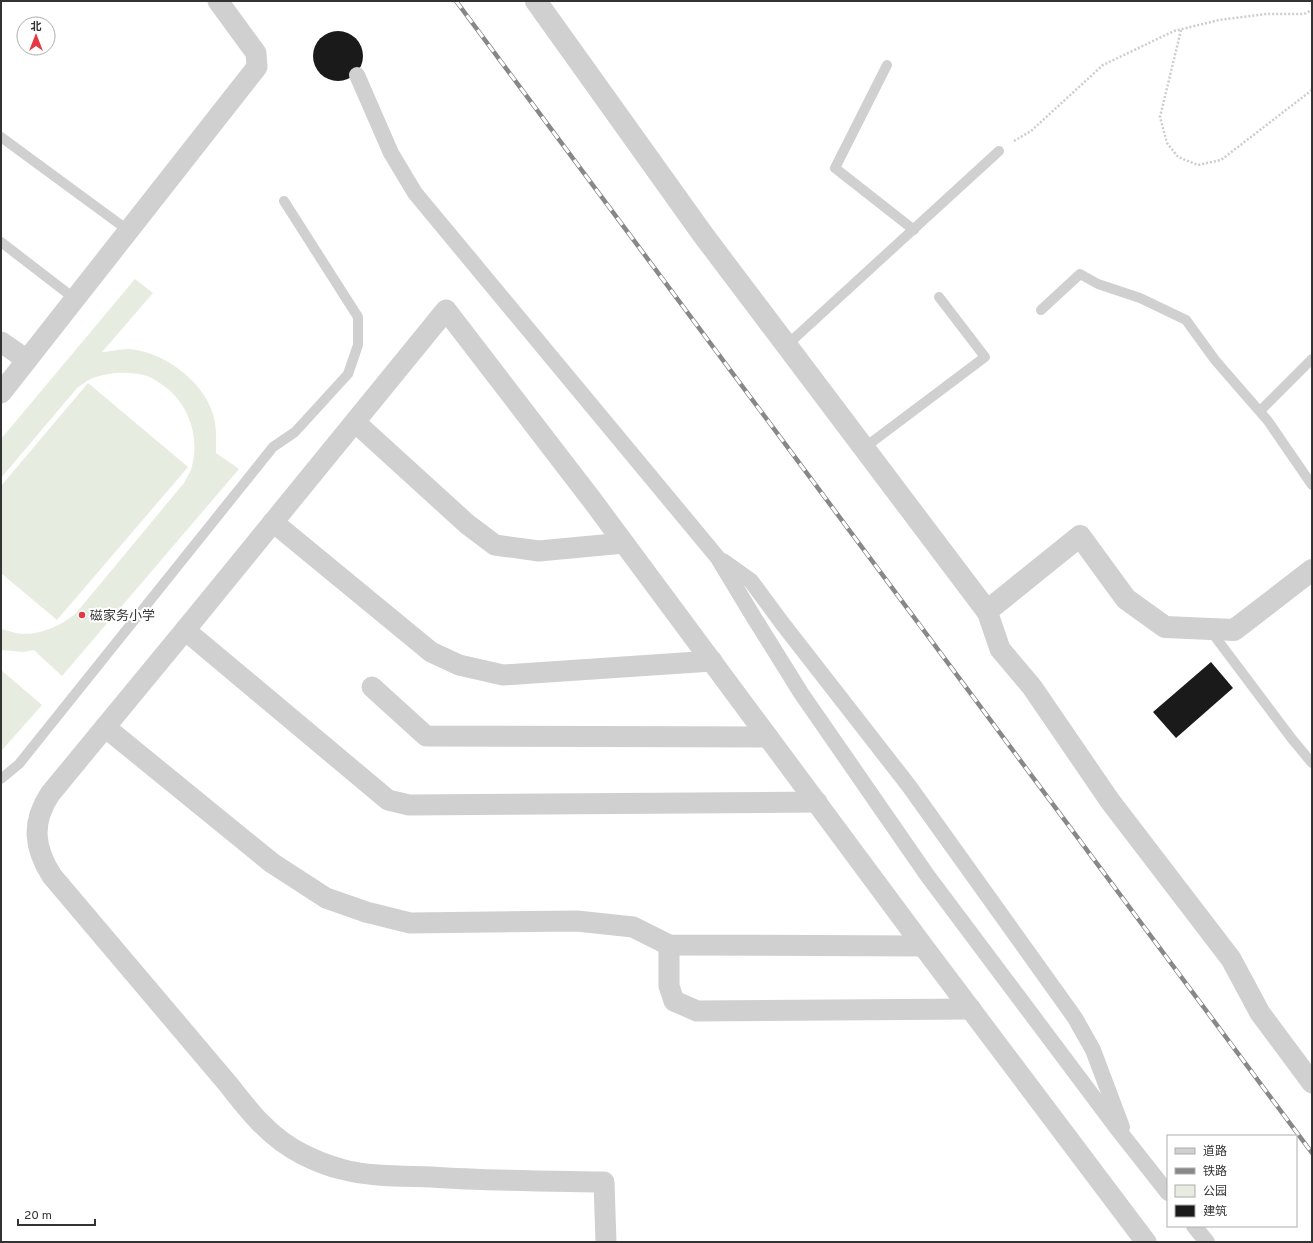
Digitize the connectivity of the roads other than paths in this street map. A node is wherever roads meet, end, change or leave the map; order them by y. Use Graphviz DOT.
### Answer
graph roads {
  1 [pos="218,1"];
  2 [pos="536,1"];
  3 [pos="886,65"];
  4 [pos="357,75"];
  5 [pos="1,138"];
  6 [pos="999,151"];
  7 [pos="284,201"];
  8 [pos="914,230"];
  9 [pos="129,231"];
  10 [pos="1,242"];
  11 [pos="940,297"];
  12 [pos="75,299"];
  13 [pos="1041,310"];
  14 [pos="1,342"];
  15 [pos="787,346"];
  16 [pos="1312,359"];
  17 [pos="27,360"];
  18 [pos="1,393"];
  19 [pos="1260,411"];
  20 [pos="355,422"];
  21 [pos="864,448"];
  22 [pos="1312,485"];
  23 [pos="273,522"];
  24 [pos="624,543"];
  25 [pos="718,558"];
  26 [pos="1312,570"];
  27 [pos="987,611"];
  28 [pos="1210,629"];
  29 [pos="185,630"];
  30 [pos="712,661"];
  31 [pos="372,687"];
  32 [pos="104,728"];
  33 [pos="768,737"];
  34 [pos="1312,763"];
  35 [pos="1,779"];
  36 [pos="817,802"];
  37 [pos="668,945"];
  38 [pos="923,946"];
  39 [pos="971,1009"];
  40 [pos="1312,1083"];
  41 [pos="1127,1141"];
  42 [pos="1167,1192"];
  43 [pos="1195,1227"];
  44 [pos="606,1242"];
  45 [pos="1146,1242"];
  46 [pos="1207,1242"];
  1 -- 9 [label="street"];
  2 -- 15 [label="street"];
  3 -- 8 [label="lane"];
  4 -- 25 [label="street"];
  5 -- 9 [label="lane"];
  6 -- 8 [label="lane"];
  7 -- 35 [label="lane"];
  8 -- 15 [label="lane"];
  9 -- 12 [label="street"];
  10 -- 12 [label="lane"];
  11 -- 21 [label="lane"];
  12 -- 17 [label="street"];
  13 -- 19 [label="lane"];
  14 -- 17 [label="street"];
  15 -- 21 [label="street"];
  16 -- 19 [label="lane"];
  17 -- 18 [label="street"];
  19 -- 22 [label="lane"];
  20 -- 23 [label="street"];
  20 -- 24 [label="street"];
  20 -- 24 [label="street"];
  21 -- 27 [label="street"];
  23 -- 29 [label="street"];
  23 -- 30 [label="street"];
  24 -- 30 [label="street"];
  25 -- 41 [label="street"];
  25 -- 41 [label="street"];
  26 -- 28 [label="street"];
  27 -- 28 [label="street"];
  27 -- 40 [label="street"];
  28 -- 34 [label="lane"];
  29 -- 32 [label="street"];
  29 -- 36 [label="street"];
  30 -- 33 [label="street"];
  31 -- 33 [label="street"];
  32 -- 37 [label="street"];
  32 -- 44 [label="street"];
  33 -- 36 [label="street"];
  36 -- 38 [label="street"];
  37 -- 38 [label="street"];
  37 -- 39 [label="street"];
  38 -- 39 [label="street"];
  39 -- 45 [label="street"];
  41 -- 42 [label="street"];
  43 -- 46 [label="street"];
}
